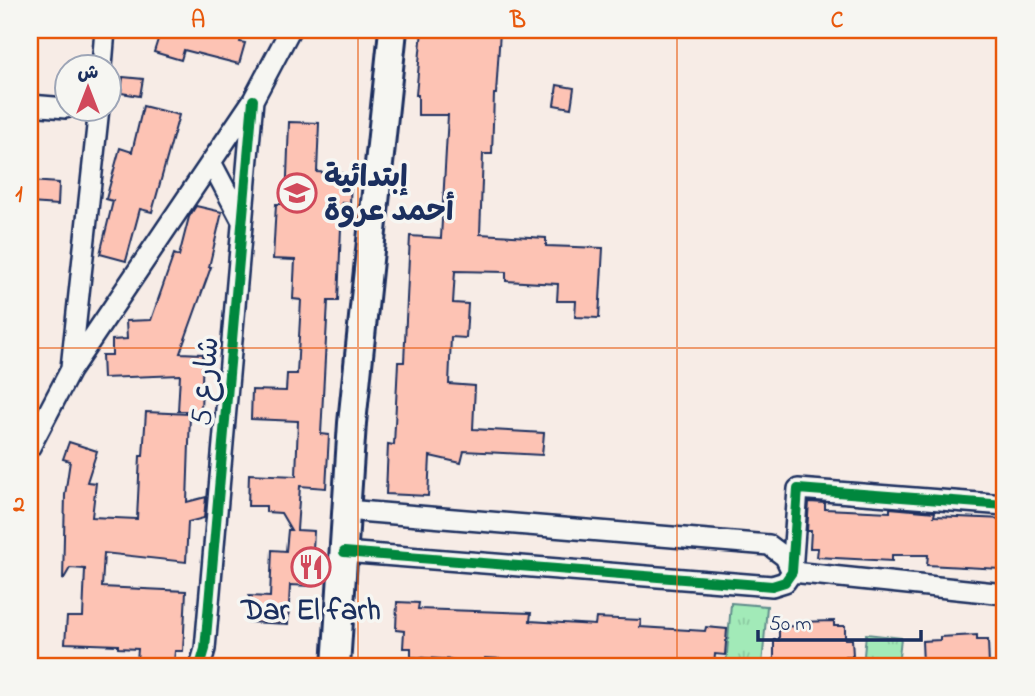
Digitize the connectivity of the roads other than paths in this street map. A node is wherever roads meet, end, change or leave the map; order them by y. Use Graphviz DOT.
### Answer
graph roads {
  1 [pos="105,30"];
  2 [pos="290,30"];
  3 [pos="393,30"];
  4 [pos="103,52"];
  5 [pos="253,100"];
  6 [pos="30,105"];
  7 [pos="52,107"];
  8 [pos="98,122"];
  9 [pos="211,162"];
  10 [pos="242,222"];
  11 [pos="70,371"];
  12 [pos="35,421"];
  13 [pos="30,447"];
  14 [pos="1005,505"];
  15 [pos="346,510"];
  16 [pos="344,552"];
  17 [pos="793,572"];
  18 [pos="1005,594"];
  19 [pos="201,666"];
  20 [pos="336,666"];
  1 -- 4 [label="street"];
  2 -- 5 [label="street"];
  3 -- 15 [label="main road"];
  5 -- 9 [label="street"];
  5 -- 10 [label="street, شارع 5"];
  6 -- 7 [label="street"];
  8 -- 11 [label="street"];
  9 -- 10 [label="street"];
  9 -- 11 [label="street"];
  10 -- 19 [label="street, شارع 5"];
  11 -- 12 [label="street"];
  12 -- 13 [label="street"];
  14 -- 17 [label="street"];
  15 -- 16 [label="main road"];
  15 -- 17 [label="street"];
  16 -- 17 [label="street"];
  16 -- 20 [label="main road"];
  17 -- 18 [label="street"];
}
